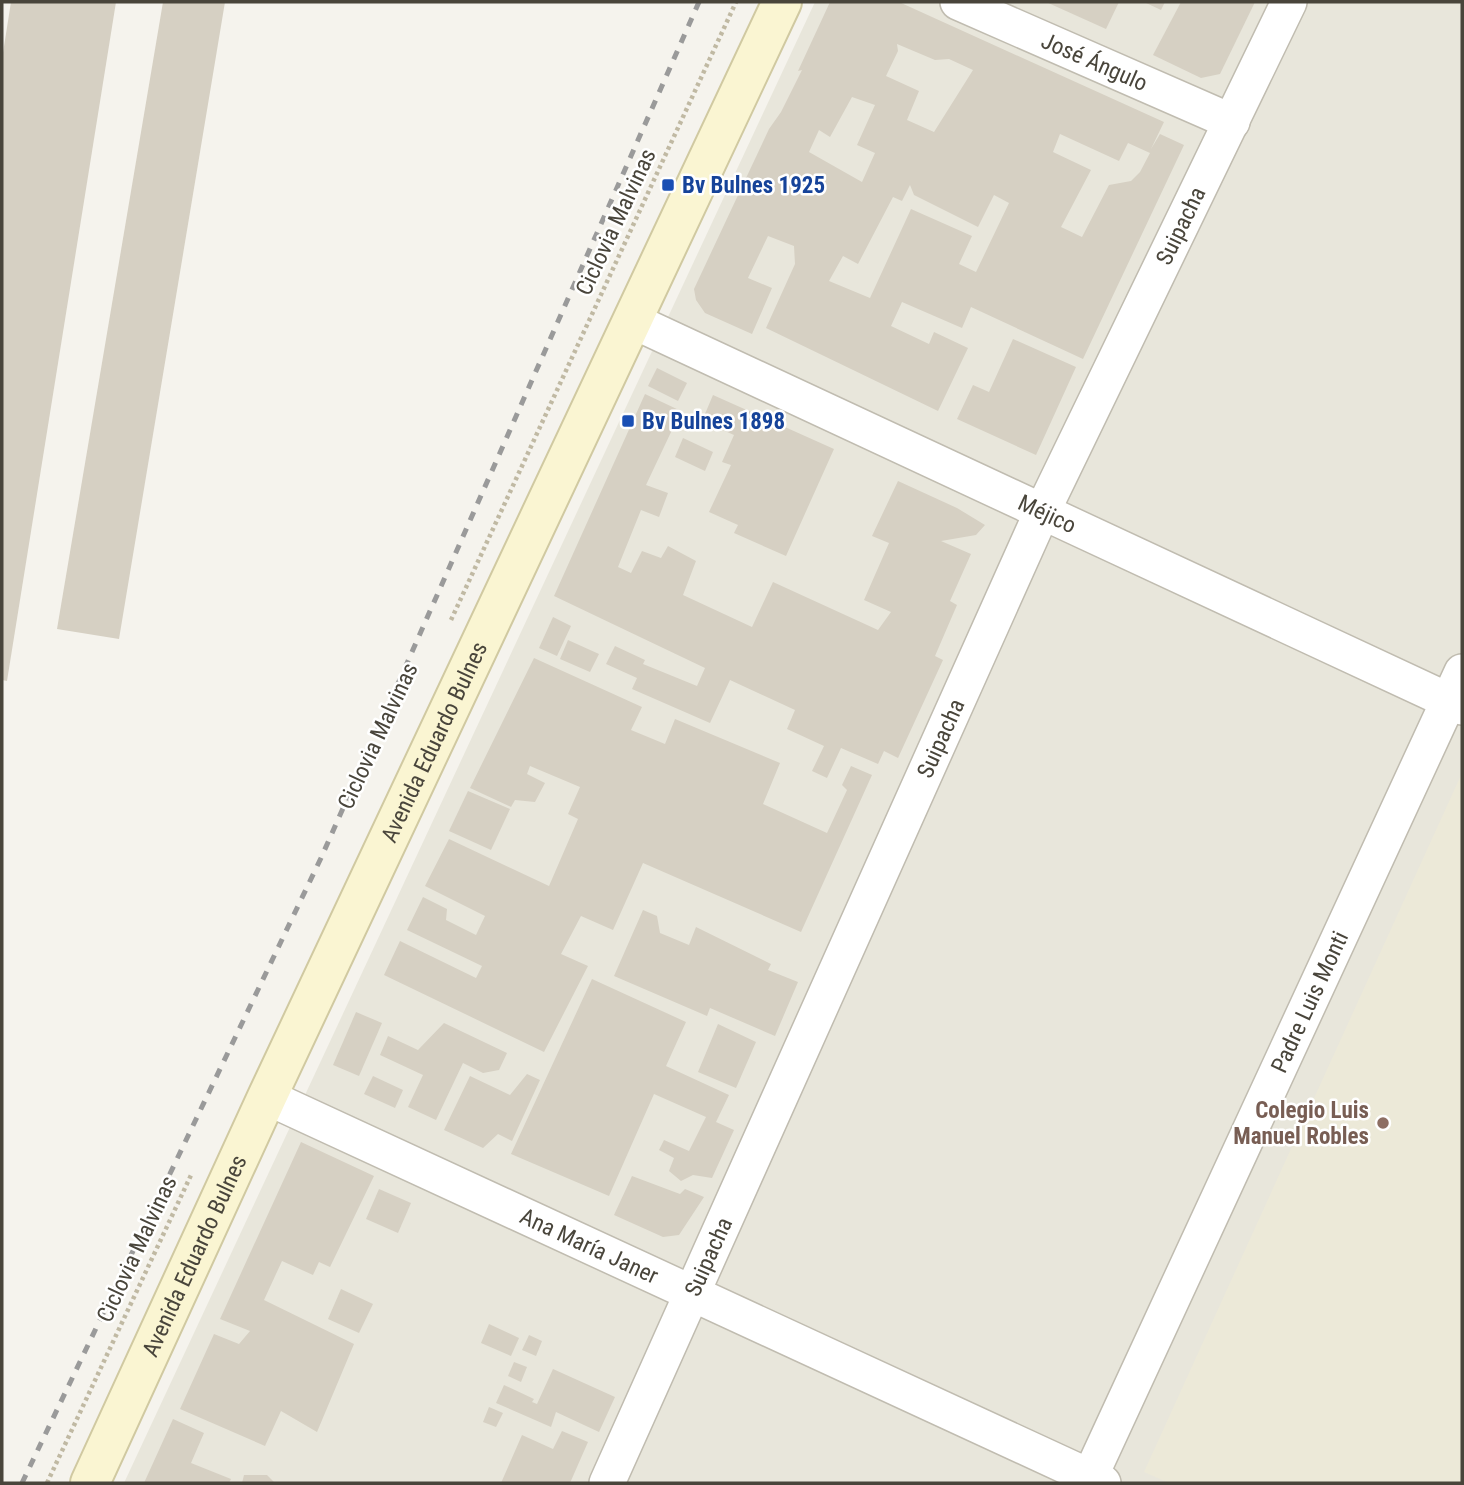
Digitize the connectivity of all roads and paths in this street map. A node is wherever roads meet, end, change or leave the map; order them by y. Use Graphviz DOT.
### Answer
graph roads {
  1 [pos="736,2"];
  2 [pos="782,2"];
  3 [pos="958,2"];
  4 [pos="1289,2"];
  5 [pos="1232,122"];
  6 [pos="632,321"];
  7 [pos="1041,512"];
  8 [pos="449,624"];
  9 [pos="1458,693"];
  10 [pos="267,1097"];
  11 [pos="196,1165"];
  12 [pos="694,1294"];
  13 [pos="1093,1481"];
  14 [pos="47,1483"];
  15 [pos="90,1483"];
  16 [pos="607,1483"];
  1 -- 8 [label="path, Ciclovia Malvinas"];
  2 -- 6 [label="main road, Avenida Eduardo Bulnes"];
  3 -- 5 [label="street, José Ángulo"];
  4 -- 5 [label="street, Suipacha"];
  5 -- 7 [label="street, Suipacha"];
  6 -- 7 [label="street, Méjico"];
  6 -- 10 [label="main road, Avenida Eduardo Bulnes"];
  7 -- 9 [label="street, Méjico"];
  7 -- 12 [label="street, Suipacha"];
  9 -- 13 [label="street, Padre Luis Monti"];
  10 -- 12 [label="street, Ana María Janer"];
  10 -- 15 [label="main road, Avenida Eduardo Bulnes"];
  11 -- 14 [label="path, Ciclovia Malvinas"];
  12 -- 13 [label="street, Ana María Janer"];
  12 -- 16 [label="street, Suipacha"];
}
